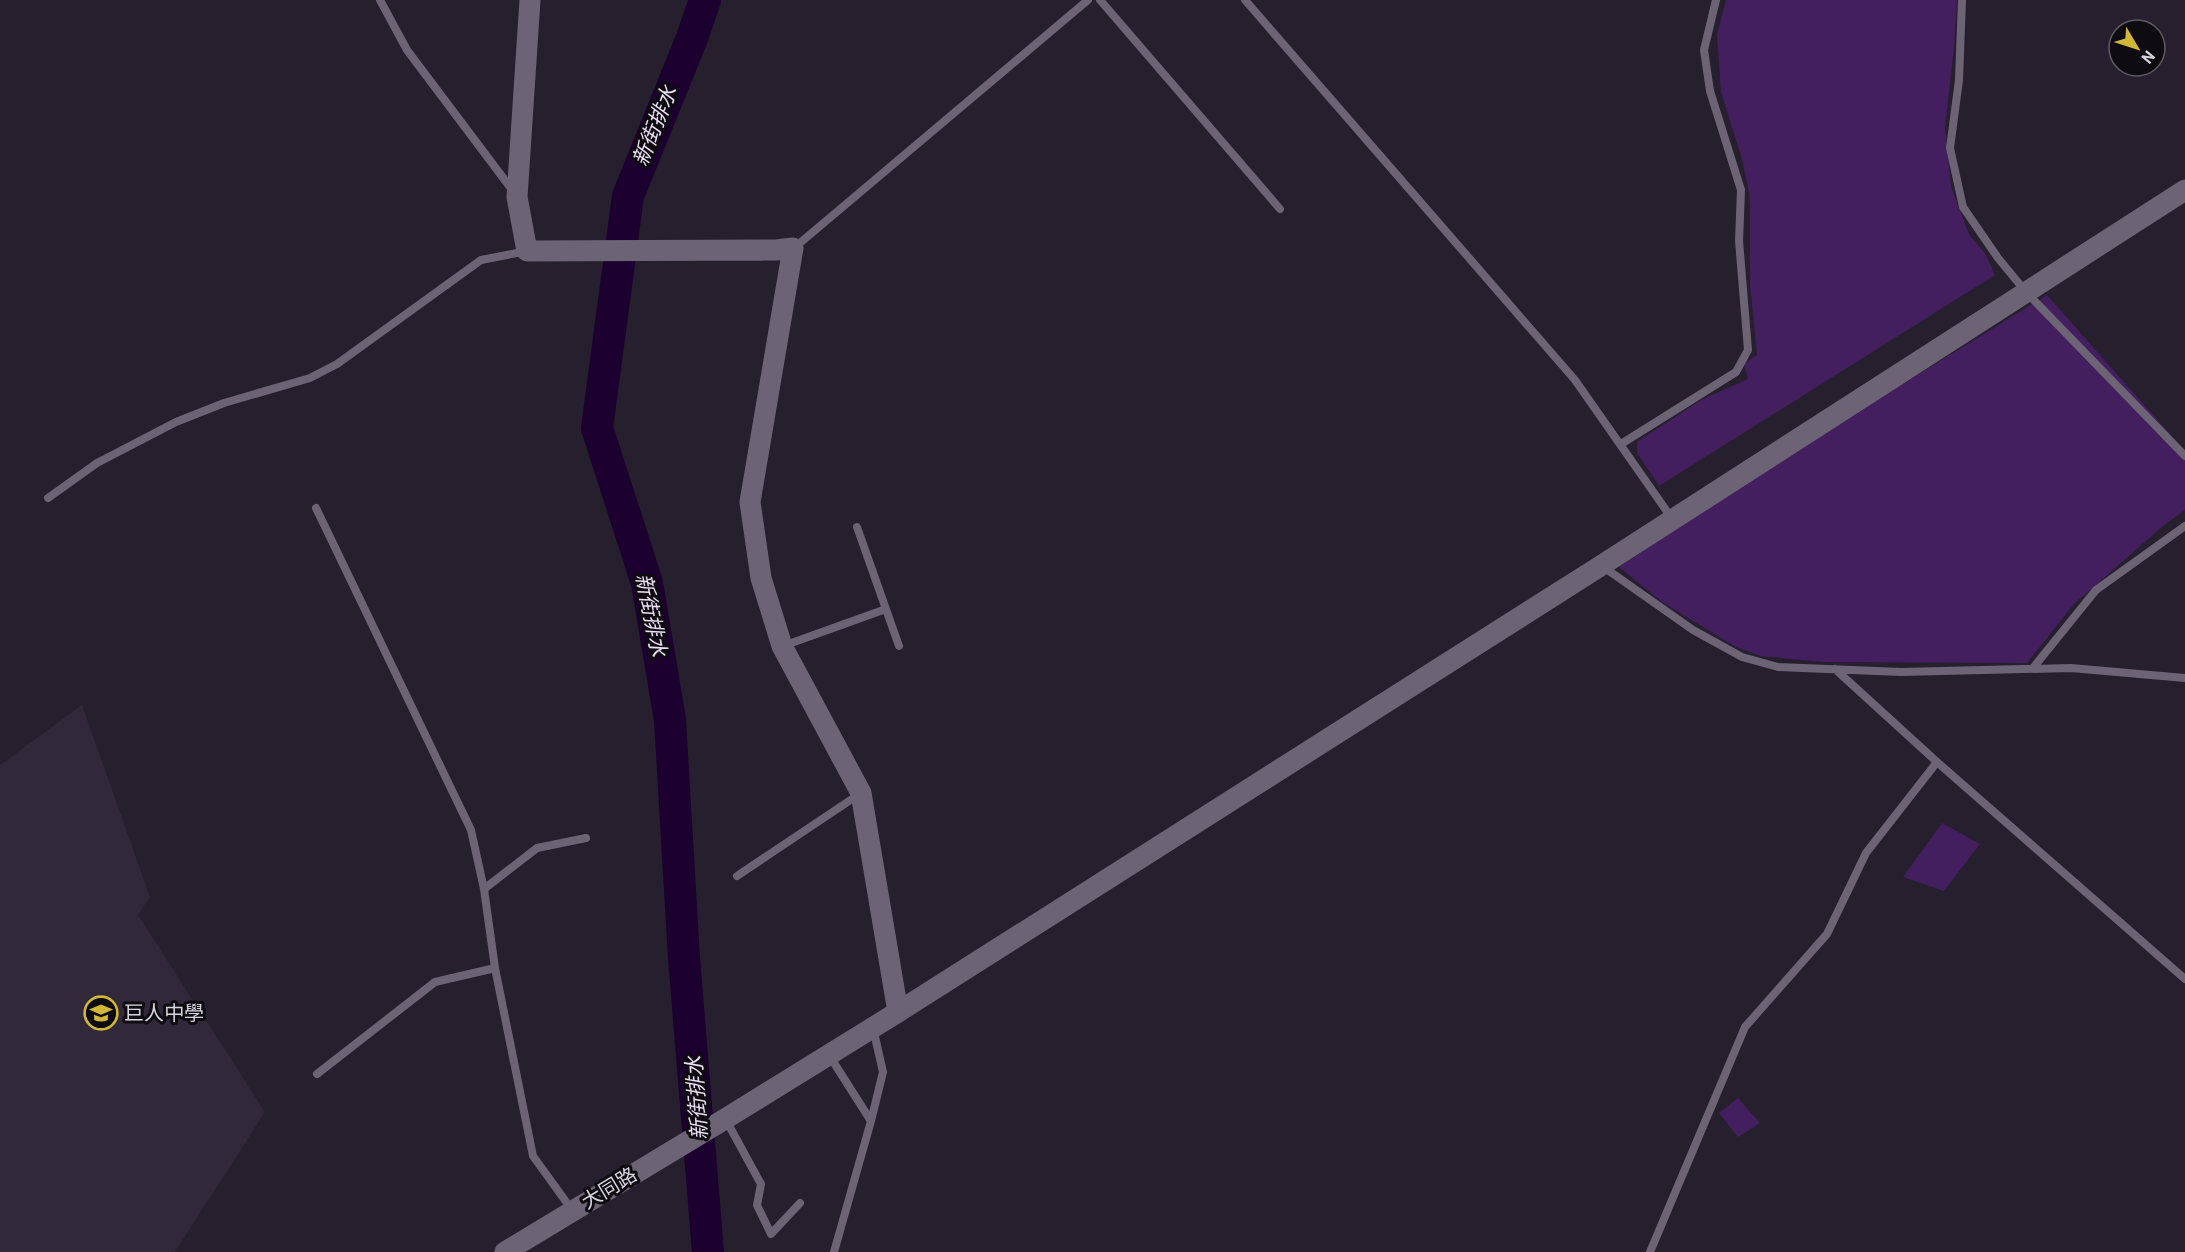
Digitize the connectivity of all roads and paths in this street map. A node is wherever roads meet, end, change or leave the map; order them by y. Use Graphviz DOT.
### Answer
graph roads {
  1 [pos="380,0"];
  2 [pos="530,0"];
  3 [pos="1088,0"];
  4 [pos="1100,0"];
  5 [pos="1245,0"];
  6 [pos="1716,0"];
  7 [pos="1962,0"];
  8 [pos="2185,190"];
  9 [pos="517,197"];
  10 [pos="1280,209"];
  11 [pos="793,248"];
  12 [pos="527,251"];
  13 [pos="2026,292"];
  14 [pos="1621,444"];
  15 [pos="2185,456"];
  16 [pos="48,498"];
  17 [pos="316,508"];
  18 [pos="1673,520"];
  19 [pos="2185,526"];
  20 [pos="857,527"];
  21 [pos="1602,566"];
  22 [pos="886,609"];
  23 [pos="783,646"];
  24 [pos="899,646"];
  25 [pos="2033,668"];
  26 [pos="1835,669"];
  27 [pos="2185,678"];
  28 [pos="1937,762"];
  29 [pos="861,793"];
  30 [pos="586,838"];
  31 [pos="737,876"];
  32 [pos="484,889"];
  33 [pos="495,968"];
  34 [pos="2185,979"];
  35 [pos="898,1012"];
  36 [pos="873,1027"];
  37 [pos="829,1055"];
  38 [pos="317,1074"];
  39 [pos="872,1121"];
  40 [pos="719,1123"];
  41 [pos="800,1203"];
  42 [pos="572,1211"];
  43 [pos="505,1252"];
  44 [pos="834,1252"];
  45 [pos="1650,1252"];
  1 -- 9 [label="lane"];
  2 -- 9 [label="street"];
  3 -- 11 [label="lane"];
  4 -- 10 [label="lane"];
  5 -- 14 [label="lane"];
  6 -- 14 [label="lane"];
  7 -- 13 [label="lane"];
  8 -- 13 [label="street, 大同路"];
  9 -- 12 [label="street"];
  11 -- 12 [label="street"];
  11 -- 23 [label="street"];
  12 -- 16 [label="lane"];
  13 -- 15 [label="lane"];
  13 -- 18 [label="street, 大同路"];
  14 -- 18 [label="lane"];
  17 -- 32 [label="lane"];
  18 -- 21 [label="street, 大同路"];
  19 -- 25 [label="lane"];
  20 -- 22 [label="lane"];
  21 -- 26 [label="lane"];
  21 -- 35 [label="street, 大同路"];
  22 -- 23 [label="lane"];
  22 -- 24 [label="lane"];
  23 -- 29 [label="street"];
  25 -- 26 [label="lane"];
  25 -- 27 [label="lane"];
  26 -- 28 [label="lane"];
  28 -- 34 [label="lane"];
  28 -- 45 [label="lane"];
  29 -- 31 [label="lane"];
  29 -- 35 [label="street"];
  30 -- 32 [label="lane"];
  32 -- 33 [label="lane"];
  33 -- 38 [label="lane"];
  33 -- 42 [label="lane"];
  35 -- 36 [label="street, 大同路"];
  36 -- 37 [label="street, 大同路"];
  36 -- 39 [label="lane"];
  37 -- 39 [label="lane"];
  37 -- 40 [label="street, 大同路"];
  39 -- 44 [label="lane"];
  40 -- 41 [label="lane"];
  40 -- 42 [label="street, 大同路"];
  42 -- 43 [label="street, 大同路"];
}
